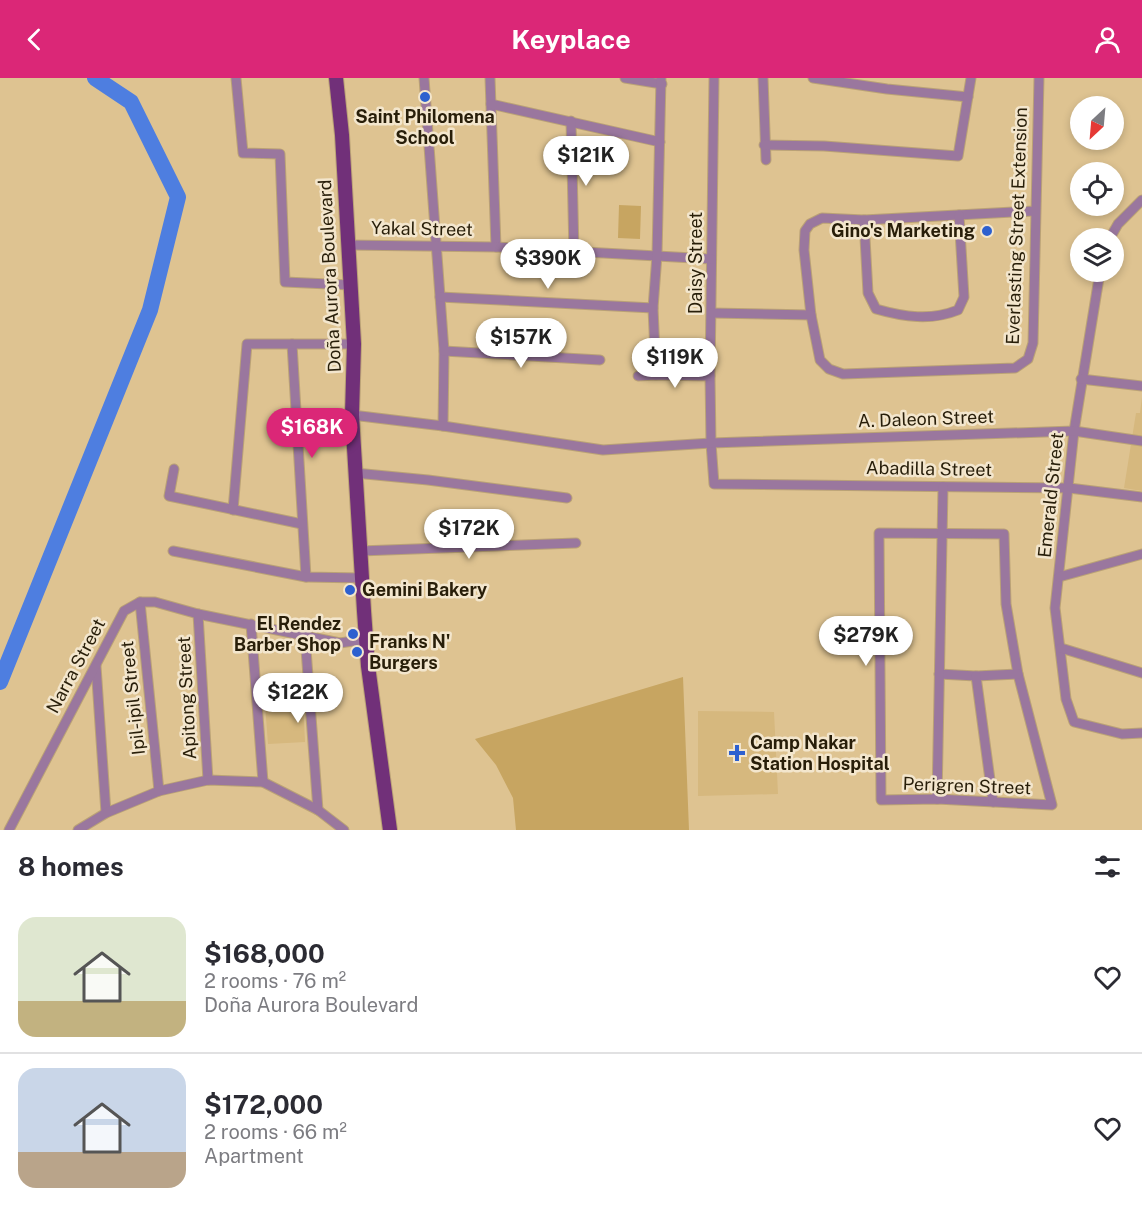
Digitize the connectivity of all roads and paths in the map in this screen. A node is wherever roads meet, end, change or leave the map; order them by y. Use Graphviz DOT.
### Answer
graph roads {
  1 [pos="236,78"];
  2 [pos="336,78"];
  3 [pos="424,78"];
  4 [pos="490,78"];
  5 [pos="625,78"];
  6 [pos="714,78"];
  7 [pos="763,78"];
  8 [pos="813,78"];
  9 [pos="971,78"];
  10 [pos="1039,78"];
  11 [pos="662,81"];
  12 [pos="968,97"];
  13 [pos="491,104"];
  14 [pos="571,121"];
  15 [pos="660,142"];
  16 [pos="764,145"];
  17 [pos="766,160"];
  18 [pos="1142,200"];
  19 [pos="1034,211"];
  20 [pos="959,215"];
  21 [pos="864,220"];
  22 [pos="1116,228"];
  23 [pos="348,245"];
  24 [pos="435,246"];
  25 [pos="496,247"];
  26 [pos="574,253"];
  27 [pos="657,255"];
  28 [pos="711,259"];
  29 [pos="1098,282"];
  30 [pos="350,285"];
  31 [pos="440,297"];
  32 [pos="653,308"];
  33 [pos="712,313"];
  34 [pos="811,315"];
  35 [pos="292,344"];
  36 [pos="354,344"];
  37 [pos="444,351"];
  38 [pos="600,360"];
  39 [pos="656,375"];
  40 [pos="638,376"];
  41 [pos="710,376"];
  42 [pos="1081,379"];
  43 [pos="1142,386"];
  44 [pos="352,415"];
  45 [pos="443,426"];
  46 [pos="1074,431"];
  47 [pos="1142,441"];
  48 [pos="711,443"];
  49 [pos="174,469"];
  50 [pos="355,474"];
  51 [pos="714,484"];
  52 [pos="943,487"];
  53 [pos="1069,488"];
  54 [pos="1142,497"];
  55 [pos="567,498"];
  56 [pos="233,510"];
  57 [pos="302,524"];
  58 [pos="942,534"];
  59 [pos="576,543"];
  60 [pos="173,551"];
  61 [pos="360,551"];
  62 [pos="1142,554"];
  63 [pos="306,577"];
  64 [pos="362,578"];
  65 [pos="1059,578"];
  66 [pos="140,602"];
  67 [pos="198,614"];
  68 [pos="251,624"];
  69 [pos="306,636"];
  70 [pos="366,639"];
  71 [pos="1061,648"];
  72 [pos="96,663"];
  73 [pos="1142,673"];
  74 [pos="939,674"];
  75 [pos="1018,674"];
  76 [pos="976,676"];
  77 [pos="1142,734"];
  78 [pos="208,780"];
  79 [pos="263,782"];
  80 [pos="159,791"];
  81 [pos="937,799"];
  82 [pos="993,802"];
  83 [pos="318,810"];
  84 [pos="106,813"];
  85 [pos="9,830"];
  86 [pos="78,830"];
  87 [pos="344,830"];
  88 [pos="390,830"];
  1 -- 30 [label="street"];
  2 -- 23 [label="main road, Doña Aurora Boulevard"];
  3 -- 24 [label="street"];
  4 -- 13 [label="street"];
  5 -- 11 [label="street"];
  6 -- 28 [label="street, Daisy Street"];
  7 -- 16 [label="street"];
  8 -- 12 [label="street"];
  9 -- 12 [label="street"];
  10 -- 19 [label="street, Everlasting Street Extension"];
  11 -- 15 [label="street"];
  12 -- 16 [label="street"];
  13 -- 14 [label="street"];
  13 -- 25 [label="street"];
  14 -- 15 [label="street"];
  14 -- 26 [label="street"];
  15 -- 27 [label="street"];
  16 -- 17 [label="street"];
  18 -- 22 [label="street"];
  19 -- 20 [label="street"];
  19 -- 34 [label="street, Everlasting Street Extension"];
  20 -- 21 [label="street"];
  20 -- 21 [label="street"];
  21 -- 34 [label="street"];
  23 -- 24 [label="street, Yakal Street"];
  23 -- 30 [label="main road, Doña Aurora Boulevard"];
  24 -- 25 [label="street, Yakal Street"];
  24 -- 31 [label="street"];
  25 -- 26 [label="street, Yakal Street"];
  26 -- 27 [label="street, Yakal Street"];
  27 -- 28 [label="street, Yakal Street"];
  27 -- 32 [label="street"];
  28 -- 33 [label="street, Daisy Street"];
  29 -- 42 [label="street, Emerald Street"];
  30 -- 36 [label="main road, Doña Aurora Boulevard"];
  31 -- 32 [label="street"];
  31 -- 37 [label="street"];
  32 -- 39 [label="street"];
  33 -- 34 [label="street"];
  33 -- 41 [label="street, Daisy Street"];
  35 -- 36 [label="street"];
  35 -- 56 [label="street"];
  35 -- 57 [label="street"];
  36 -- 44 [label="main road, Doña Aurora Boulevard"];
  37 -- 38 [label="street"];
  37 -- 45 [label="street"];
  39 -- 40 [label="street"];
  39 -- 41 [label="street"];
  41 -- 48 [label="street, Daisy Street"];
  42 -- 43 [label="street"];
  42 -- 46 [label="street, Emerald Street"];
  44 -- 45 [label="street, A. Daleon Street"];
  44 -- 50 [label="main road, Doña Aurora Boulevard"];
  45 -- 48 [label="street, A. Daleon Street"];
  46 -- 47 [label="street, A. Daleon Street"];
  46 -- 48 [label="street, A. Daleon Street"];
  46 -- 53 [label="street, Emerald Street"];
  48 -- 51 [label="street, Daisy Street"];
  49 -- 56 [label="street"];
  50 -- 55 [label="street"];
  50 -- 61 [label="main road, Doña Aurora Boulevard"];
  51 -- 52 [label="street, Abadilla Street"];
  52 -- 53 [label="street, Abadilla Street"];
  52 -- 58 [label="street"];
  53 -- 54 [label="street, Abadilla Street"];
  53 -- 65 [label="street, Emerald Street"];
  56 -- 57 [label="street"];
  57 -- 63 [label="street"];
  58 -- 74 [label="street"];
  58 -- 75 [label="street"];
  58 -- 81 [label="street, Perigren Street"];
  59 -- 61 [label="street"];
  60 -- 63 [label="street"];
  61 -- 64 [label="main road, Doña Aurora Boulevard"];
  62 -- 65 [label="street"];
  63 -- 64 [label="street"];
  64 -- 70 [label="main road, Doña Aurora Boulevard"];
  65 -- 71 [label="street, Emerald Street"];
  66 -- 67 [label="street"];
  66 -- 72 [label="street, Narra Street"];
  66 -- 80 [label="street, Ipil-ipil Street"];
  67 -- 68 [label="street"];
  67 -- 78 [label="street, Apitong Street"];
  68 -- 69 [label="street"];
  68 -- 79 [label="street"];
  69 -- 70 [label="street"];
  69 -- 83 [label="street"];
  70 -- 88 [label="main road, Doña Aurora Boulevard"];
  71 -- 73 [label="street"];
  71 -- 77 [label="street, Emerald Street"];
  72 -- 84 [label="street"];
  72 -- 85 [label="street, Narra Street"];
  74 -- 76 [label="street"];
  74 -- 81 [label="street"];
  75 -- 76 [label="street"];
  75 -- 82 [label="street, Perigren Street"];
  76 -- 82 [label="street"];
  78 -- 79 [label="street"];
  78 -- 80 [label="street"];
  79 -- 83 [label="street"];
  80 -- 84 [label="street"];
  81 -- 82 [label="street, Perigren Street"];
  83 -- 87 [label="street"];
  84 -- 86 [label="street"];
}
